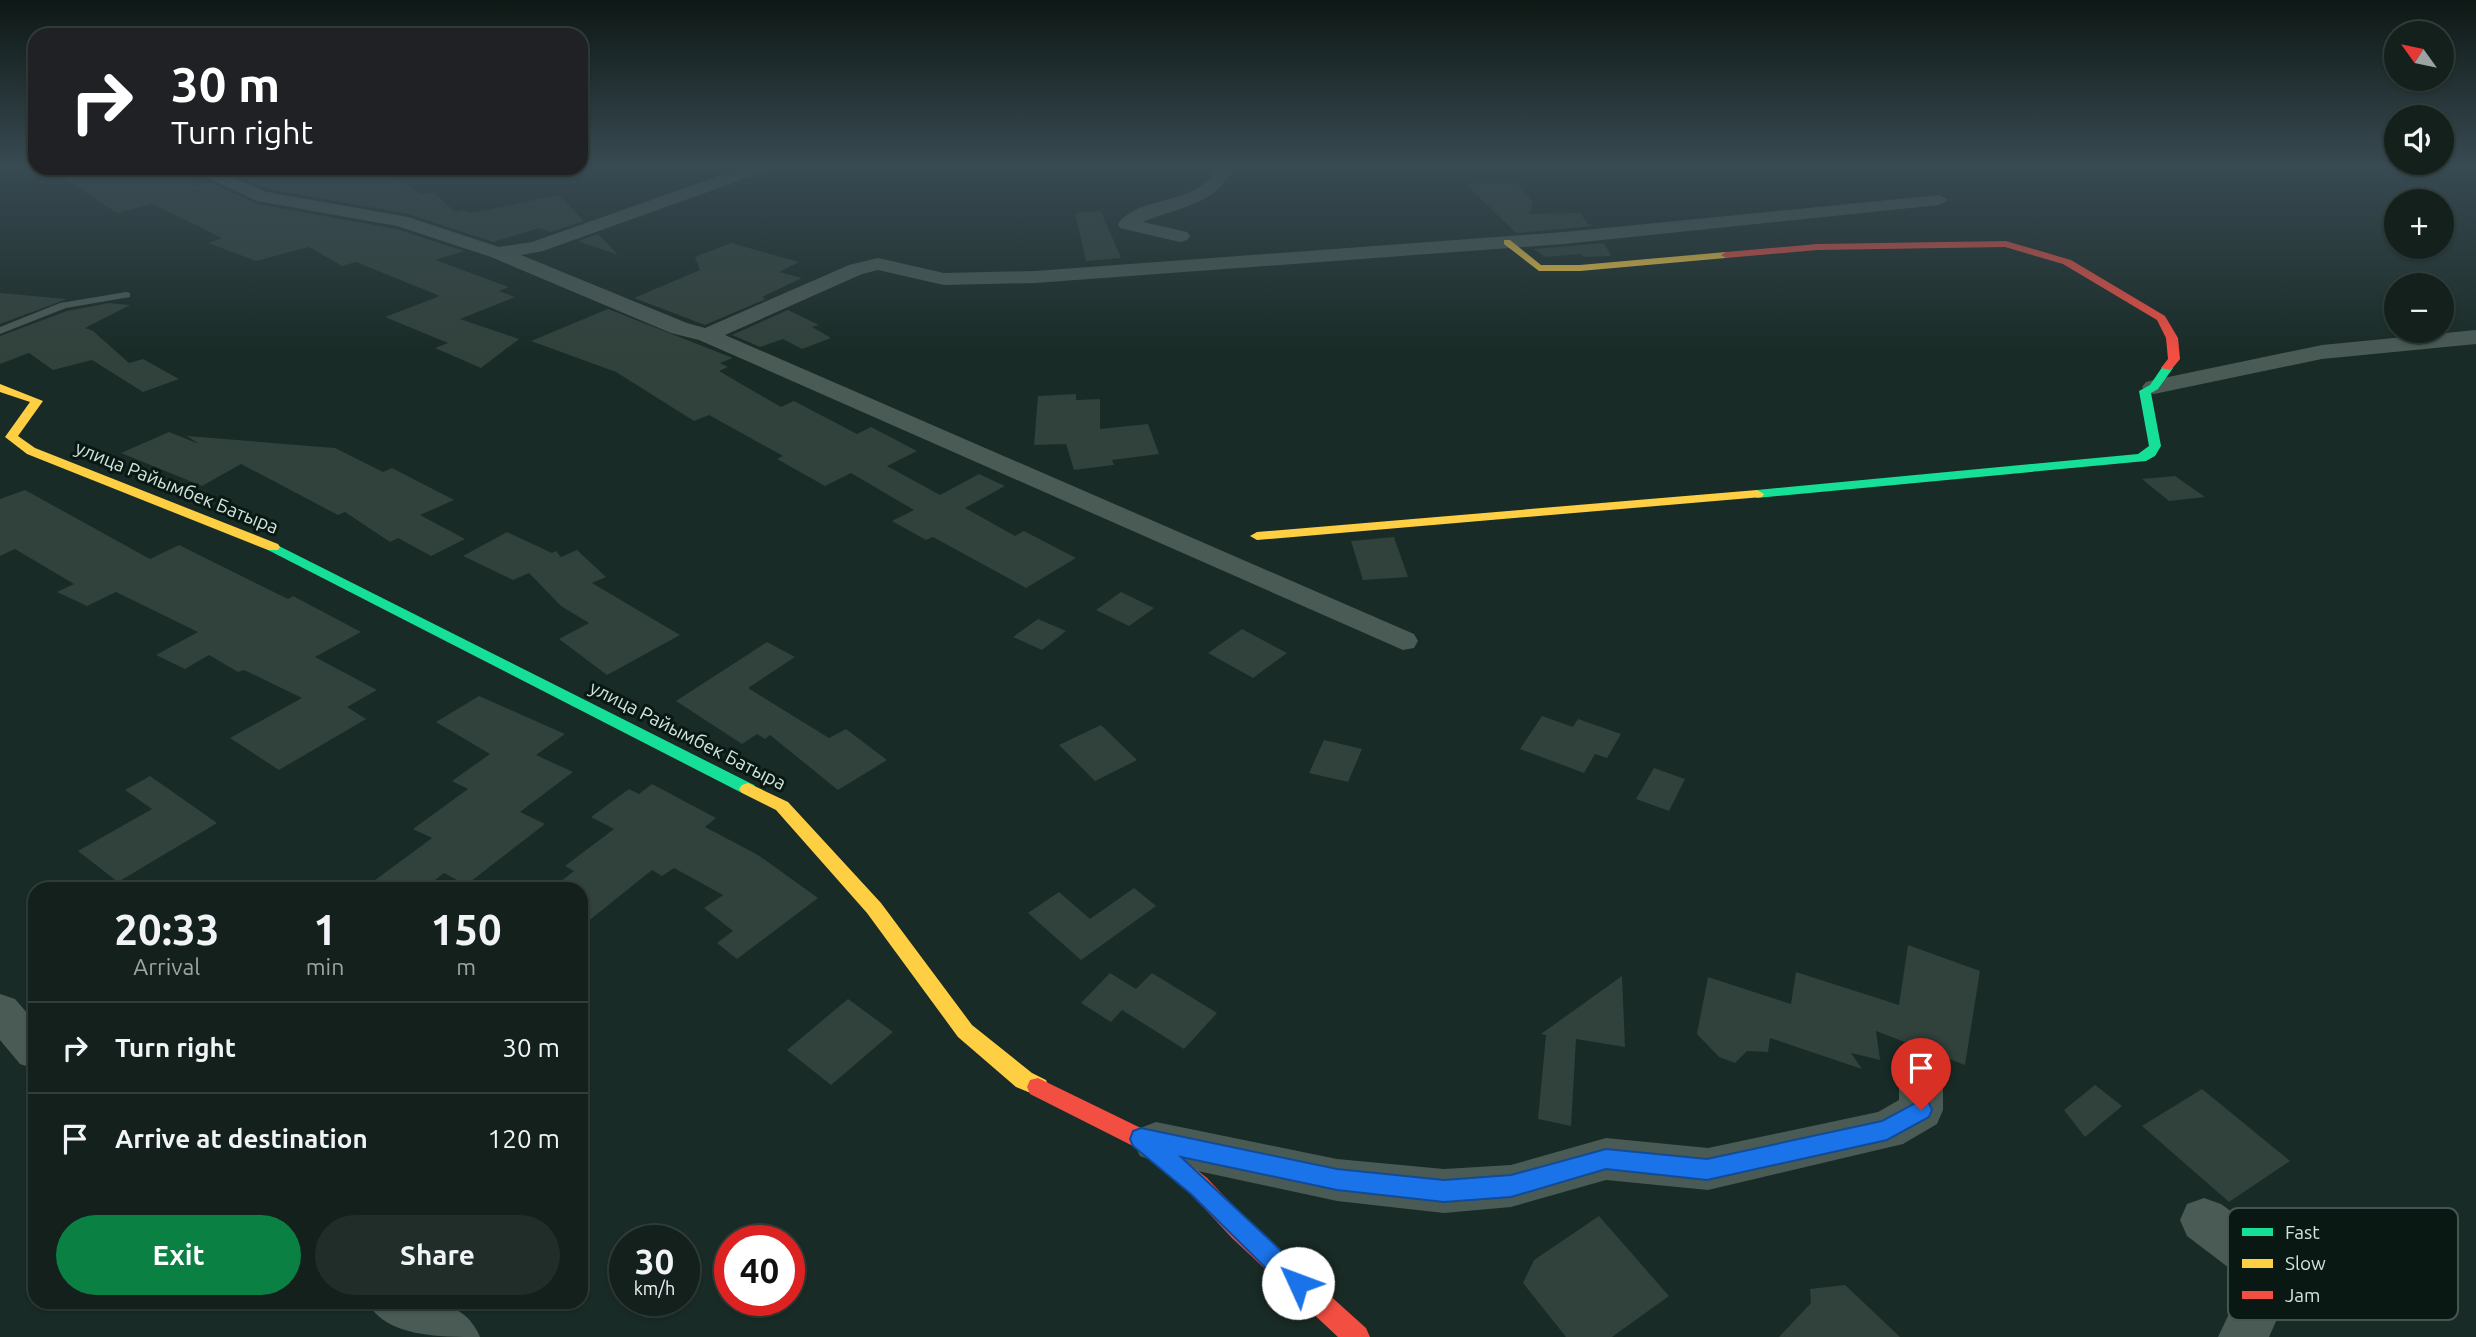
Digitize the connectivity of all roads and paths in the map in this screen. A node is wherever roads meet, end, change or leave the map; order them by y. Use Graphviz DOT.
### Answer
graph roads {
  1 [pos="423,228"];
  2 [pos="588,228"];
  3 [pos="1146,228"];
  4 [pos="1647,228"];
  5 [pos="1180,236"];
  6 [pos="1507,242"];
  7 [pos="498,253"];
  8 [pos="126,295"];
  9 [pos="0,331"];
  10 [pos="707,335"];
  11 [pos="2476,337"];
  12 [pos="2154,387"];
  13 [pos="0,388"];
  14 [pos="1257,536"];
  15 [pos="1403,642"];
  16 [pos="0,1011"];
  17 [pos="28,1043"];
  18 [pos="1921,1084"];
  19 [pos="1141,1139"];
  20 [pos="2204,1220"];
  21 [pos="2228,1238"];
  22 [pos="405,1309"];
  23 [pos="2251,1320"];
  24 [pos="455,1337"];
  25 [pos="1357,1337"];
  26 [pos="2243,1337"];
  1 -- 7 [label="street"];
  2 -- 7 [label="street"];
  3 -- 5 [label="street"];
  4 -- 6 [label="street"];
  6 -- 10 [label="street"];
  6 -- 12 [label="street"];
  7 -- 10 [label="street"];
  8 -- 9 [label="lane"];
  10 -- 15 [label="street"];
  11 -- 12 [label="street"];
  12 -- 14 [label="street"];
  13 -- 19 [label="street, улица Райымбек Батыра"];
  16 -- 17 [label="street"];
  18 -- 19 [label="street"];
  19 -- 25 [label="street, улица Райымбек Батыра"];
  20 -- 21 [label="street"];
  22 -- 24 [label="street"];
  23 -- 26 [label="street"];
}
